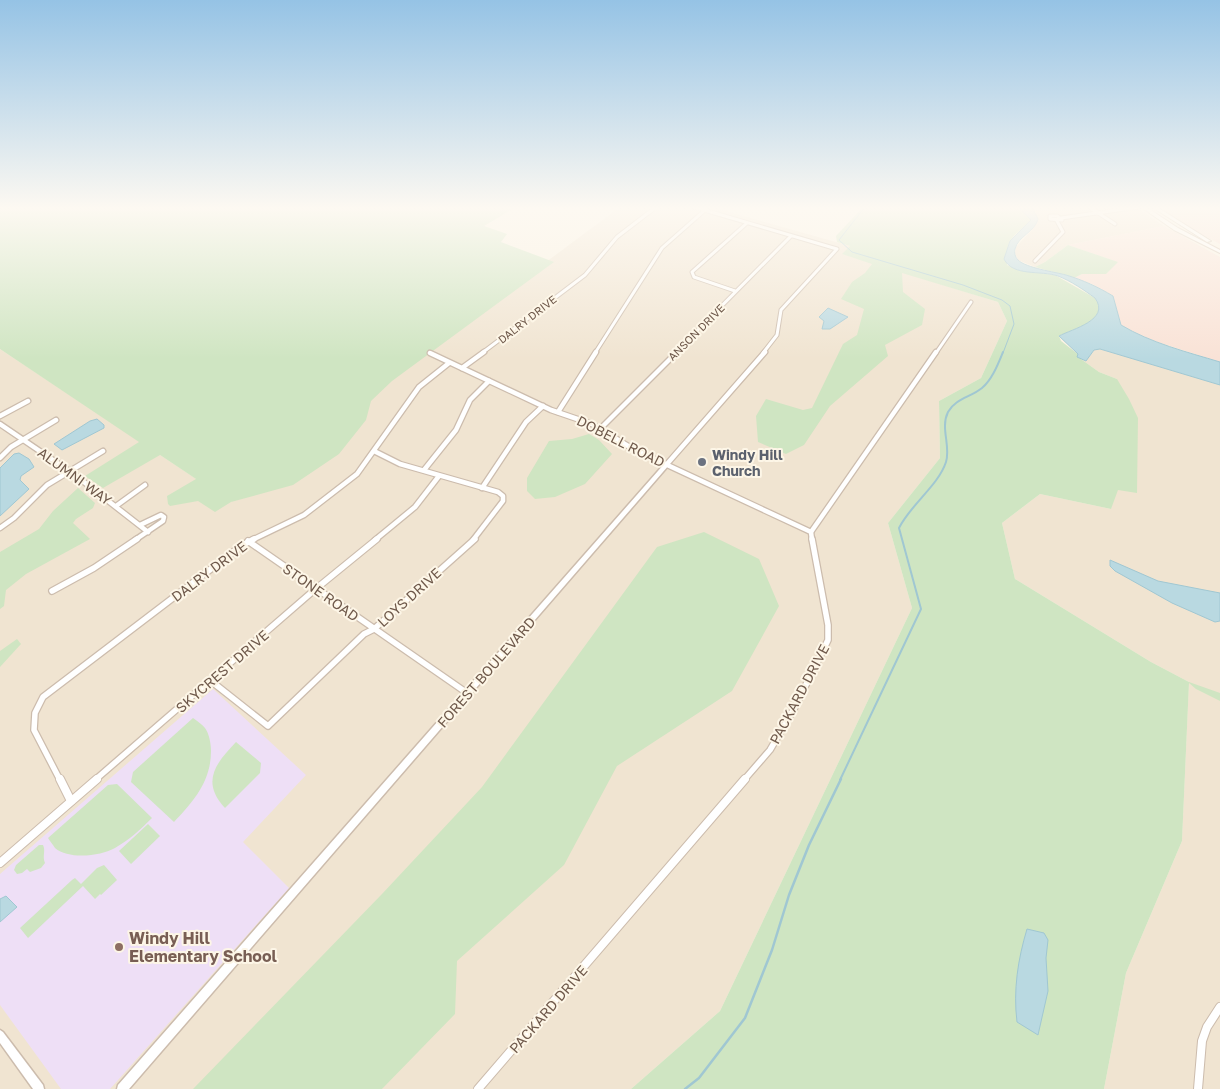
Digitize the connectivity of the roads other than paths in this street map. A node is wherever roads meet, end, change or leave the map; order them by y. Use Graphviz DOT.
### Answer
graph roads {
  1 [pos="599,258"];
  2 [pos="656,258"];
  3 [pos="708,258"];
  4 [pos="769,258"];
  5 [pos="829,258"];
  6 [pos="1038,258"];
  7 [pos="1035,261"];
  8 [pos="735,291"];
  9 [pos="971,302"];
  10 [pos="430,353"];
  11 [pos="449,363"];
  12 [pos="462,368"];
  13 [pos="489,381"];
  14 [pos="28,401"];
  15 [pos="543,406"];
  16 [pos="558,412"];
  17 [pos="0,416"];
  18 [pos="56,420"];
  19 [pos="0,424"];
  20 [pos="600,428"];
  21 [pos="22,440"];
  22 [pos="103,451"];
  23 [pos="374,452"];
  24 [pos="0,458"];
  25 [pos="667,464"];
  26 [pos="424,470"];
  27 [pos="69,472"];
  28 [pos="439,476"];
  29 [pos="145,486"];
  30 [pos="482,488"];
  31 [pos="116,506"];
  32 [pos="140,525"];
  33 [pos="0,528"];
  34 [pos="148,532"];
  35 [pos="811,532"];
  36 [pos="248,542"];
  37 [pos="317,589"];
  38 [pos="52,591"];
  39 [pos="374,629"];
  40 [pos="211,680"];
  41 [pos="467,693"];
  42 [pos="71,802"];
  43 [pos="0,863"];
  44 [pos="1220,1007"];
  45 [pos="0,1035"];
  46 [pos="39,1089"];
  47 [pos="122,1089"];
  48 [pos="478,1089"];
  49 [pos="1198,1089"];
  1 -- 12 [label="street, DALRY DRIVE"];
  2 -- 16 [label="street"];
  3 -- 8 [label="street"];
  4 -- 8 [label="street, ANSON DRIVE"];
  5 -- 25 [label="street, FOREST BOULEVARD"];
  6 -- 7 [label="street"];
  8 -- 20 [label="street, ANSON DRIVE"];
  9 -- 35 [label="street"];
  10 -- 11 [label="street, DOBELL ROAD"];
  11 -- 12 [label="street, DOBELL ROAD"];
  11 -- 23 [label="street, DALRY DRIVE"];
  12 -- 13 [label="street, DOBELL ROAD"];
  13 -- 15 [label="street, DOBELL ROAD"];
  13 -- 26 [label="street"];
  14 -- 17 [label="street"];
  15 -- 16 [label="street, DOBELL ROAD"];
  15 -- 30 [label="street"];
  16 -- 20 [label="street, DOBELL ROAD"];
  18 -- 21 [label="street"];
  19 -- 21 [label="street, ALUMNI WAY"];
  20 -- 25 [label="street, DOBELL ROAD"];
  21 -- 24 [label="street"];
  21 -- 27 [label="street, ALUMNI WAY"];
  22 -- 27 [label="street"];
  23 -- 26 [label="street"];
  23 -- 36 [label="street, DALRY DRIVE"];
  25 -- 35 [label="street, DOBELL ROAD"];
  25 -- 41 [label="street, FOREST BOULEVARD"];
  26 -- 28 [label="street"];
  27 -- 31 [label="street, ALUMNI WAY"];
  27 -- 33 [label="street"];
  28 -- 30 [label="street"];
  28 -- 37 [label="street, SKYCREST DRIVE"];
  29 -- 31 [label="street"];
  30 -- 39 [label="street, LOYS DRIVE"];
  31 -- 32 [label="street, ALUMNI WAY"];
  32 -- 34 [label="street, ALUMNI WAY"];
  32 -- 34 [label="street"];
  34 -- 38 [label="street"];
  35 -- 48 [label="street, PACKARD DRIVE"];
  36 -- 37 [label="street, STONE ROAD"];
  36 -- 42 [label="street, DALRY DRIVE"];
  37 -- 39 [label="street, STONE ROAD"];
  37 -- 40 [label="street, SKYCREST DRIVE"];
  39 -- 40 [label="street, LOYS DRIVE"];
  39 -- 41 [label="street, STONE ROAD"];
  40 -- 42 [label="street, SKYCREST DRIVE"];
  41 -- 47 [label="street, FOREST BOULEVARD"];
  42 -- 43 [label="street, SKYCREST DRIVE"];
  44 -- 49 [label="street"];
  45 -- 46 [label="street"];
}
